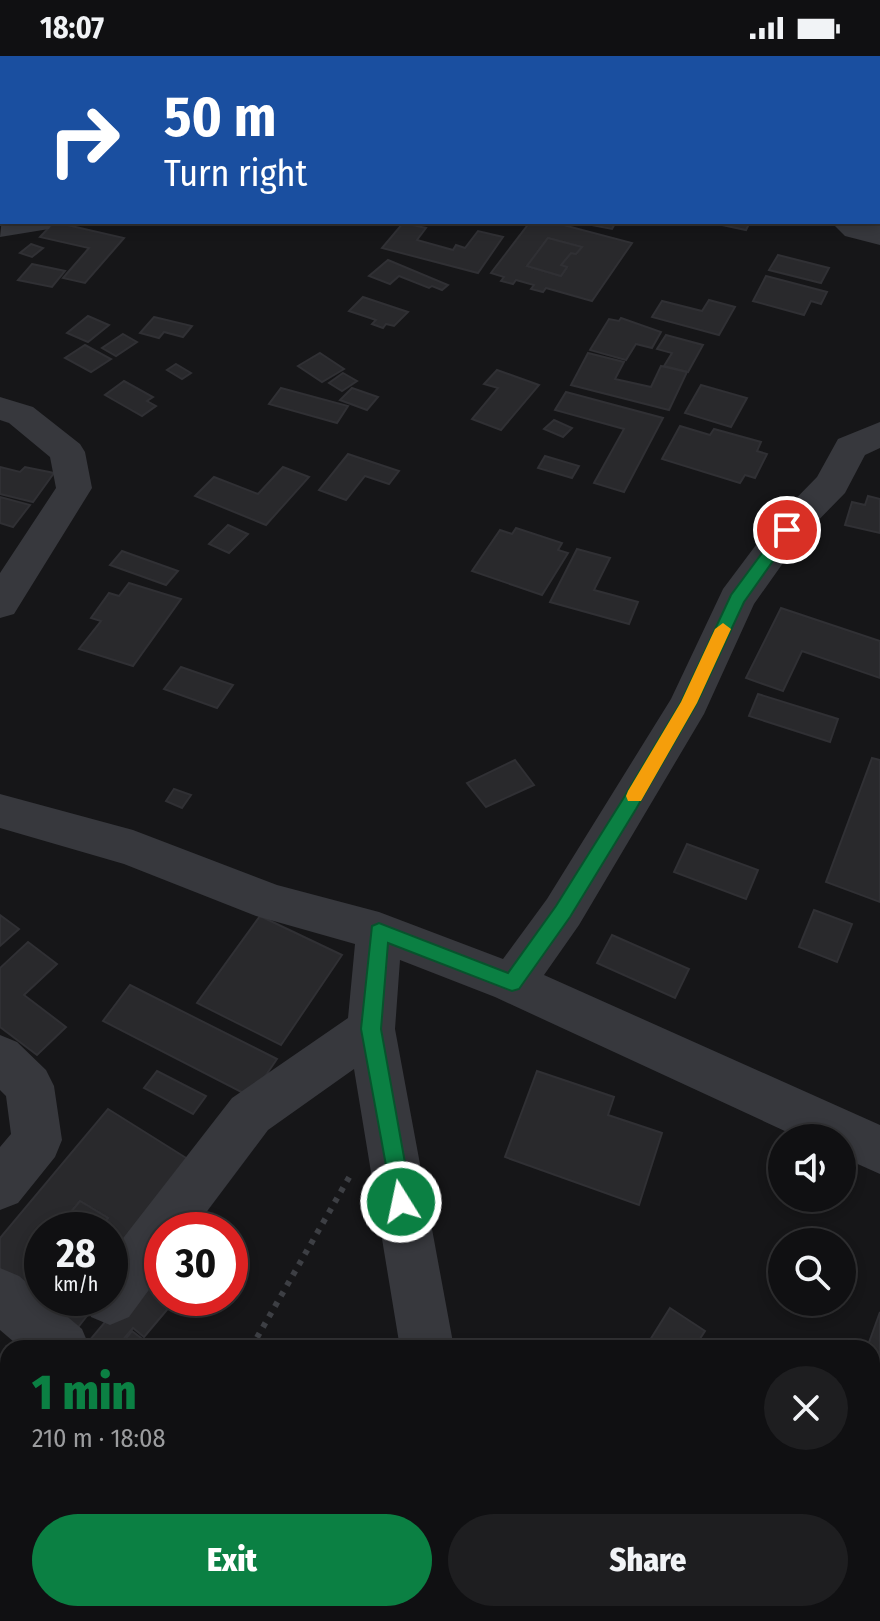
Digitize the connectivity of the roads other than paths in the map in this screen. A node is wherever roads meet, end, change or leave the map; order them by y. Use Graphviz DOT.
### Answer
graph roads {
  1 [pos="25,224"];
  2 [pos="849,224"];
  3 [pos="0,228"];
  4 [pos="880,236"];
  5 [pos="0,408"];
  6 [pos="880,434"];
  7 [pos="0,604"];
  8 [pos="0,811"];
  9 [pos="379,931"];
  10 [pos="512,983"];
  11 [pos="371,1029"];
  12 [pos="0,1057"];
  13 [pos="880,1150"];
  14 [pos="0,1186"];
  15 [pos="128,1274"];
  16 [pos="0,1295"];
  17 [pos="96,1316"];
  18 [pos="53,1340"];
  19 [pos="78,1340"];
  20 [pos="426,1340"];
  1 -- 3 [label="street"];
  2 -- 4 [label="street"];
  5 -- 7 [label="street"];
  6 -- 10 [label="street"];
  8 -- 9 [label="street"];
  9 -- 10 [label="street"];
  9 -- 11 [label="street"];
  10 -- 13 [label="street"];
  11 -- 15 [label="street"];
  11 -- 20 [label="street"];
  12 -- 14 [label="street"];
  16 -- 18 [label="street"];
  17 -- 19 [label="street"];
}
